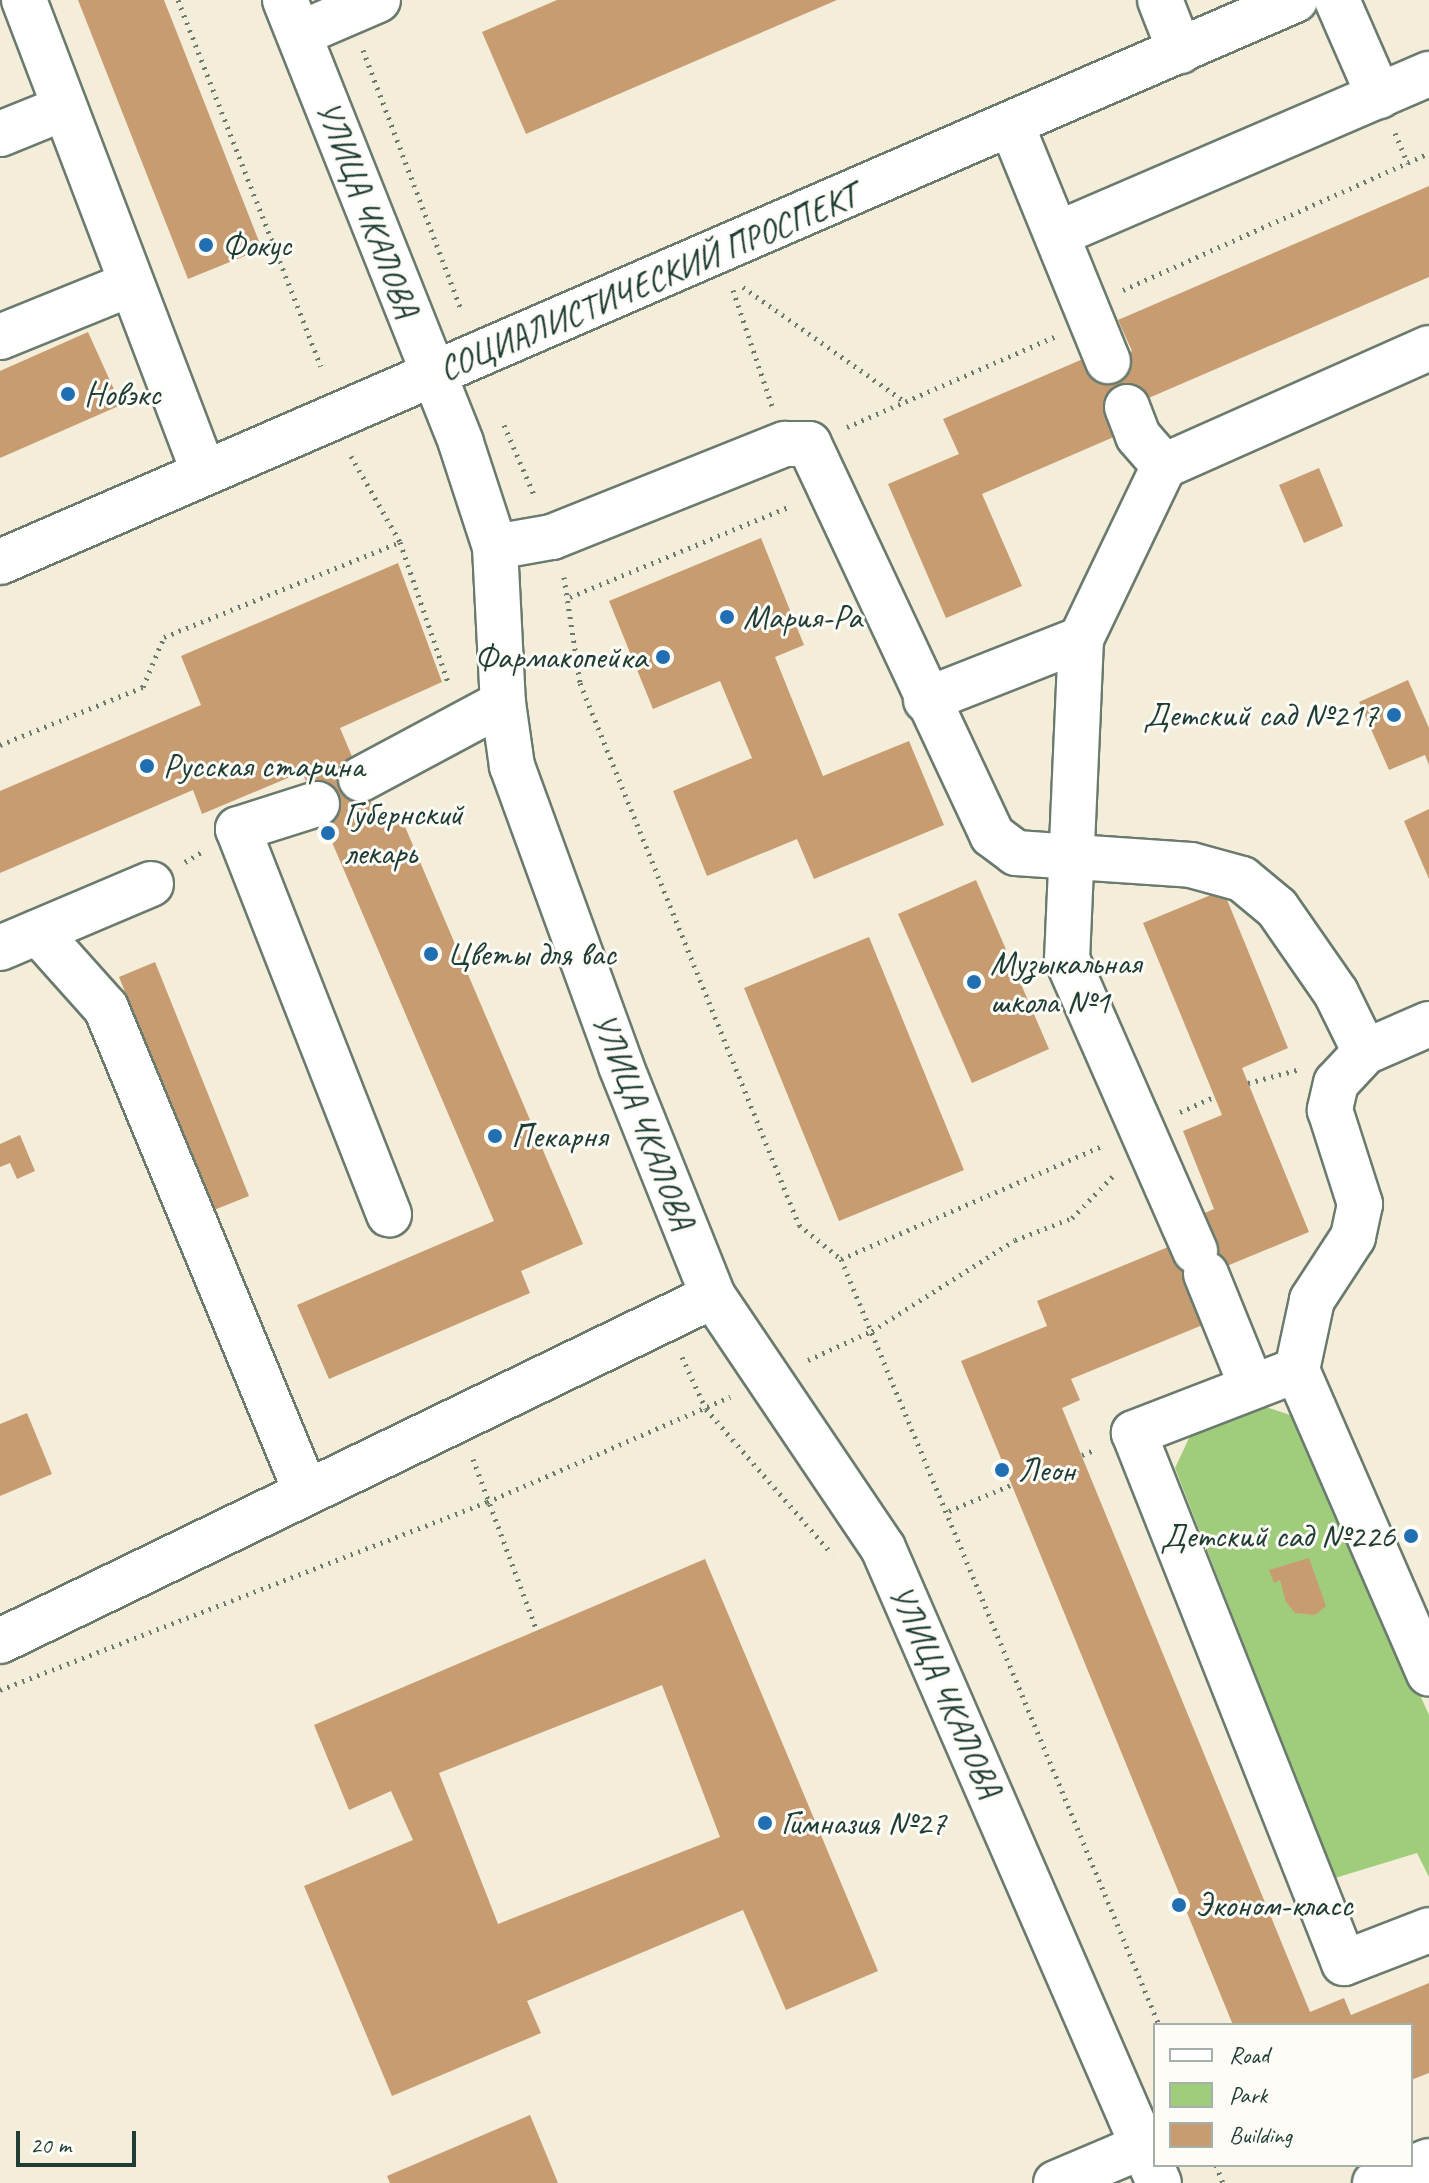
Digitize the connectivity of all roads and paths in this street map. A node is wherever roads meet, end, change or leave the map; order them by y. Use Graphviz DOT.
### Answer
graph roads {
  1 [pos="24,0"];
  2 [pos="178,0"];
  3 [pos="1160,0"];
  4 [pos="1295,0"];
  5 [pos="1337,0"];
  6 [pos="364,6"];
  7 [pos="292,17"];
  8 [pos="1180,51"];
  9 [pos="1429,74"];
  10 [pos="1379,96"];
  11 [pos="64,108"];
  12 [pos="1012,126"];
  13 [pos="0,134"];
  14 [pos="1429,153"];
  15 [pos="1057,234"];
  16 [pos="128,285"];
  17 [pos="461,309"];
  18 [pos="1092,321"];
  19 [pos="0,337"];
  20 [pos="1429,348"];
  21 [pos="1108,361"];
  22 [pos="321,366"];
  23 [pos="433,373"];
  24 [pos="905,402"];
  25 [pos="1127,407"];
  26 [pos="504,425"];
  27 [pos="797,444"];
  28 [pos="1164,466"];
  29 [pos="204,473"];
  30 [pos="793,505"];
  31 [pos="552,537"];
  32 [pos="400,542"];
  33 [pos="495,547"];
  34 [pos="0,562"];
  35 [pos="570,597"];
  36 [pos="1081,639"];
  37 [pos="926,700"];
  38 [pos="503,703"];
  39 [pos="0,745"];
  40 [pos="361,779"];
  41 [pos="317,804"];
  42 [pos="238,829"];
  43 [pos="1068,856"];
  44 [pos="151,884"];
  45 [pos="19,940"];
  46 [pos="1429,1024"];
  47 [pos="1365,1052"];
  48 [pos="1141,1129"];
  49 [pos="1005,1188"];
  50 [pos="389,1214"];
  51 [pos="841,1259"];
  52 [pos="713,1296"];
  53 [pos="872,1331"];
  54 [pos="1297,1370"];
  55 [pos="766,1379"];
  56 [pos="1251,1385"];
  57 [pos="460,1420"];
  58 [pos="1011,1485"];
  59 [pos="306,1492"];
  60 [pos="487,1502"];
  61 [pos="949,1511"];
  62 [pos="537,1631"];
  63 [pos="0,1641"];
  64 [pos="1429,1673"];
  65 [pos="0,1690"];
  66 [pos="1429,1930"];
  67 [pos="1158,2023"];
  68 [pos="1429,2161"];
  69 [pos="1151,2165"];
  70 [pos="1056,2183"];
  71 [pos="1375,2183"];
  1 -- 11 [label="street"];
  2 -- 22 [label="path"];
  3 -- 8 [label="street"];
  4 -- 8 [label="street, СОЦИАЛИСТИЧЕСКИЙ ПРОСПЕКТ"];
  5 -- 10 [label="street"];
  6 -- 7 [label="street"];
  6 -- 17 [label="path"];
  7 -- 23 [label="street, УЛИЦА ЧКАЛОВА"];
  8 -- 12 [label="street, СОЦИАЛИСТИЧЕСКИЙ ПРОСПЕКТ"];
  9 -- 10 [label="street"];
  10 -- 15 [label="street"];
  11 -- 13 [label="street"];
  11 -- 16 [label="street"];
  12 -- 15 [label="street"];
  12 -- 23 [label="street, СОЦИАЛИСТИЧЕСКИЙ ПРОСПЕКТ"];
  14 -- 18 [label="path"];
  15 -- 18 [label="street"];
  16 -- 19 [label="street"];
  16 -- 29 [label="street"];
  18 -- 21 [label="street"];
  18 -- 24 [label="path"];
  20 -- 28 [label="street"];
  23 -- 29 [label="street, СОЦИАЛИСТИЧЕСКИЙ ПРОСПЕКТ"];
  23 -- 33 [label="street, УЛИЦА ЧКАЛОВА"];
  24 -- 27 [label="path"];
  24 -- 27 [label="path"];
  25 -- 28 [label="street"];
  26 -- 31 [label="path"];
  27 -- 31 [label="street"];
  27 -- 37 [label="street"];
  28 -- 36 [label="street"];
  29 -- 34 [label="street, СОЦИАЛИСТИЧЕСКИЙ ПРОСПЕКТ"];
  30 -- 35 [label="path"];
  31 -- 33 [label="street"];
  31 -- 35 [label="path"];
  32 -- 39 [label="path"];
  33 -- 38 [label="street, УЛИЦА ЧКАЛОВА"];
  35 -- 51 [label="path"];
  36 -- 37 [label="street"];
  36 -- 43 [label="street"];
  37 -- 43 [label="street"];
  38 -- 40 [label="street"];
  38 -- 52 [label="street, УЛИЦА ЧКАЛОВА"];
  41 -- 42 [label="street"];
  42 -- 44 [label="path"];
  42 -- 50 [label="street"];
  43 -- 47 [label="street"];
  43 -- 48 [label="street"];
  44 -- 45 [label="street"];
  45 -- 59 [label="street"];
  46 -- 47 [label="street"];
  47 -- 54 [label="street"];
  48 -- 53 [label="path"];
  48 -- 56 [label="street"];
  49 -- 51 [label="path"];
  51 -- 53 [label="path"];
  52 -- 55 [label="street, УЛИЦА ЧКАЛОВА"];
  52 -- 57 [label="street"];
  53 -- 55 [label="path"];
  53 -- 61 [label="path"];
  54 -- 56 [label="street"];
  54 -- 64 [label="street"];
  55 -- 60 [label="path"];
  55 -- 69 [label="street, УЛИЦА ЧКАЛОВА"];
  56 -- 66 [label="street"];
  57 -- 59 [label="street"];
  57 -- 60 [label="path"];
  58 -- 61 [label="path"];
  59 -- 63 [label="street"];
  60 -- 62 [label="path"];
  60 -- 65 [label="path"];
  61 -- 67 [label="path"];
  68 -- 71 [label="street"];
  69 -- 70 [label="street"];
}
